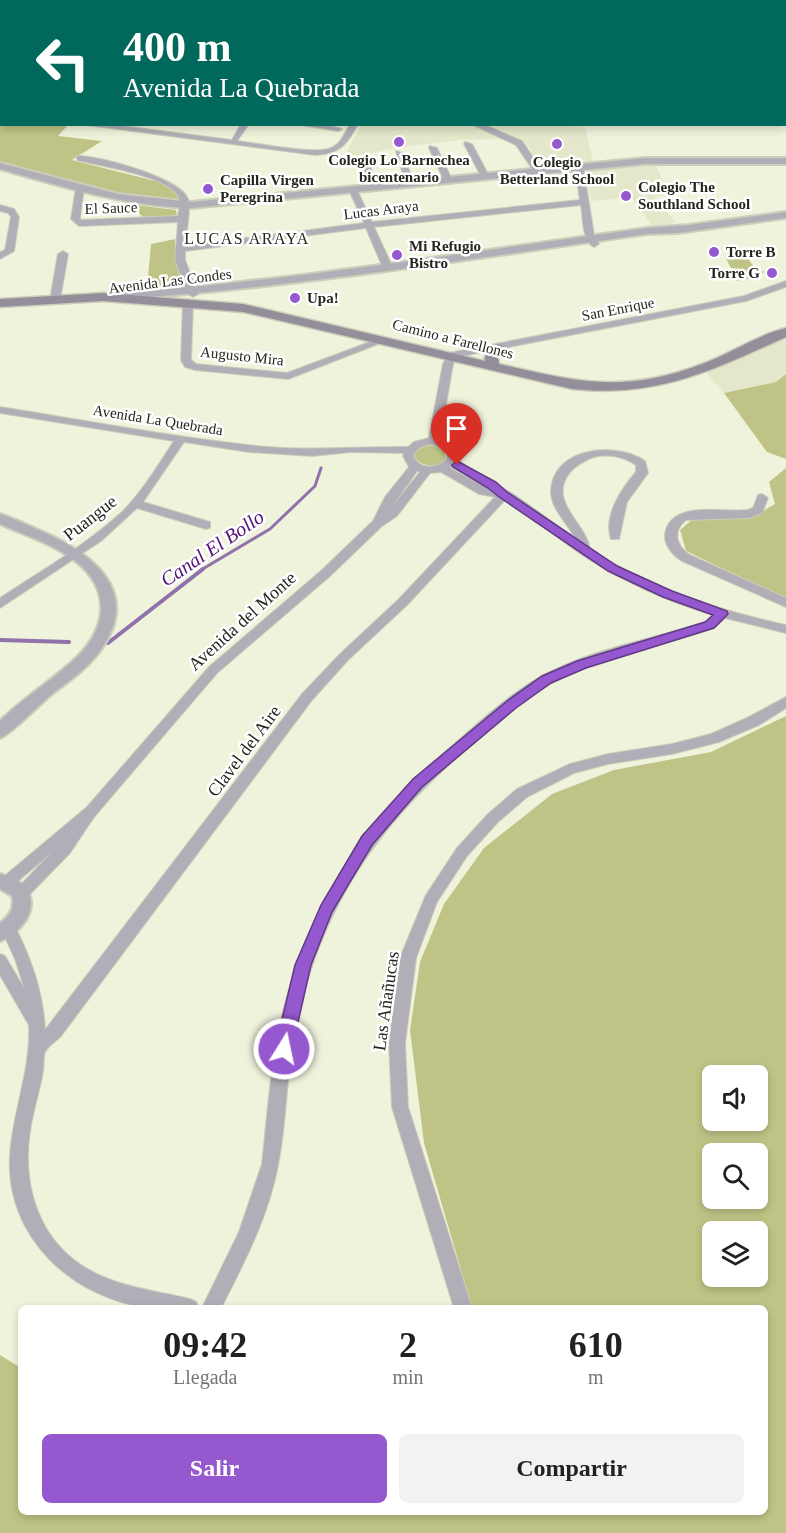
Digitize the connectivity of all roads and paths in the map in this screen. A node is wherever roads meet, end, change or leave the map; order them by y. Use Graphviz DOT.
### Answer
graph roads {
  1 [pos="98,126"];
  2 [pos="244,126"];
  3 [pos="315,126"];
  4 [pos="345,126"];
  5 [pos="353,126"];
  6 [pos="480,126"];
  7 [pos="140,128"];
  8 [pos="338,129"];
  9 [pos="348,135"];
  10 [pos="237,141"];
  11 [pos="468,144"];
  12 [pos="433,148"];
  13 [pos="399,153"];
  14 [pos="80,158"];
  15 [pos="364,161"];
  16 [pos="786,161"];
  17 [pos="0,166"];
  18 [pos="579,166"];
  19 [pos="538,171"];
  20 [pos="484,176"];
  21 [pos="448,180"];
  22 [pos="410,184"];
  23 [pos="374,187"];
  24 [pos="80,188"];
  25 [pos="353,190"];
  26 [pos="585,202"];
  27 [pos="184,205"];
  28 [pos="0,208"];
  29 [pos="786,215"];
  30 [pos="14,217"];
  31 [pos="182,219"];
  32 [pos="0,222"];
  33 [pos="369,225"];
  34 [pos="592,242"];
  35 [pos="180,249"];
  36 [pos="63,254"];
  37 [pos="2,255"];
  38 [pos="388,268"];
  39 [pos="786,284"];
  40 [pos="192,296"];
  41 [pos="103,297"];
  42 [pos="55,300"];
  43 [pos="151,300"];
  44 [pos="0,303"];
  45 [pos="0,312"];
  46 [pos="786,332"];
  47 [pos="386,339"];
  48 [pos="499,348"];
  49 [pos="453,355"];
  50 [pos="493,365"];
  51 [pos="0,410"];
  52 [pos="181,439"];
  53 [pos="434,441"];
  54 [pos="411,458"];
  55 [pos="447,465"];
  56 [pos="427,470"];
  57 [pos="503,495"];
  58 [pos="762,498"];
  59 [pos="136,504"];
  60 [pos="0,519"];
  61 [pos="378,523"];
  62 [pos="206,525"];
  63 [pos="615,536"];
  64 [pos="585,552"];
  65 [pos="74,553"];
  66 [pos="786,603"];
  67 [pos="0,604"];
  68 [pos="722,614"];
  69 [pos="786,629"];
  70 [pos="786,702"];
  71 [pos="0,732"];
  72 [pos="9,886"];
  73 [pos="4,931"];
  74 [pos="0,961"];
  75 [pos="35,1022"];
  76 [pos="38,1049"];
  77 [pos="178,1305"];
  78 [pos="213,1305"];
  79 [pos="462,1305"];
  1 -- 7 [label="street"];
  2 -- 10 [label="street"];
  3 -- 8 [label="street"];
  4 -- 8 [label="street"];
  5 -- 9 [label="street"];
  6 -- 19 [label="street"];
  7 -- 10 [label="street"];
  8 -- 9 [label="street"];
  9 -- 10 [label="street"];
  11 -- 20 [label="street"];
  12 -- 21 [label="street"];
  13 -- 22 [label="street"];
  14 -- 27 [label="street"];
  15 -- 23 [label="street"];
  16 -- 18 [label="street"];
  17 -- 24 [label="street"];
  18 -- 19 [label="street"];
  18 -- 26 [label="street"];
  19 -- 20 [label="street"];
  20 -- 21 [label="street"];
  21 -- 22 [label="street"];
  22 -- 23 [label="street"];
  23 -- 25 [label="street"];
  24 -- 27 [label="street"];
  24 -- 31 [label="street, El Sauce"];
  25 -- 27 [label="street"];
  25 -- 33 [label="street"];
  26 -- 33 [label="street, Lucas Araya"];
  26 -- 34 [label="street"];
  27 -- 31 [label="street"];
  28 -- 30 [label="street"];
  29 -- 34 [label="street, Avenida Las Condes"];
  30 -- 32 [label="street"];
  30 -- 37 [label="street"];
  31 -- 35 [label="street"];
  33 -- 35 [label="street, Lucas Araya"];
  33 -- 38 [label="street"];
  34 -- 38 [label="street, Avenida Las Condes"];
  35 -- 40 [label="street"];
  36 -- 42 [label="street"];
  38 -- 40 [label="street, Avenida Las Condes"];
  39 -- 48 [label="street, San Enrique"];
  40 -- 41 [label="street, Avenida Las Condes"];
  40 -- 43 [label="main road, Camino a Farellones"];
  40 -- 47 [label="main road, Camino a Farellones"];
  40 -- 47 [label="street, Augusto Mira"];
  41 -- 42 [label="main road, Avenida Las Condes"];
  41 -- 43 [label="main road, Camino a Farellones"];
  42 -- 44 [label="main road, Avenida Las Condes"];
  43 -- 45 [label="main road, Avenida Las Condes"];
  46 -- 50 [label="main road, Camino a Farellones"];
  47 -- 49 [label="main road, Camino a Farellones"];
  48 -- 49 [label="street, San Enrique"];
  48 -- 50 [label="main road"];
  49 -- 50 [label="main road, Camino a Farellones"];
  49 -- 53 [label="street"];
  51 -- 52 [label="street, Avenida La Quebrada"];
  52 -- 54 [label="street, Avenida La Quebrada"];
  52 -- 59 [label="street, Puangue"];
  53 -- 54 [label="street"];
  53 -- 55 [label="street"];
  54 -- 56 [label="street"];
  54 -- 61 [label="street, Avenida del Monte"];
  55 -- 56 [label="street"];
  55 -- 57 [label="street"];
  56 -- 61 [label="street, Avenida del Monte"];
  57 -- 64 [label="street"];
  57 -- 76 [label="street, Clavel del Aire"];
  58 -- 66 [label="street"];
  59 -- 62 [label="street"];
  59 -- 65 [label="street, Puangue"];
  60 -- 65 [label="street"];
  61 -- 72 [label="street, Avenida del Monte"];
  63 -- 64 [label="street"];
  64 -- 68 [label="street"];
  65 -- 67 [label="street, Puangue"];
  65 -- 71 [label="street"];
  68 -- 69 [label="street"];
  68 -- 78 [label="street"];
  70 -- 79 [label="street, Las Añañucas"];
  72 -- 73 [label="street"];
  73 -- 75 [label="street"];
  74 -- 75 [label="street"];
  75 -- 76 [label="street"];
  76 -- 77 [label="street"];
}
